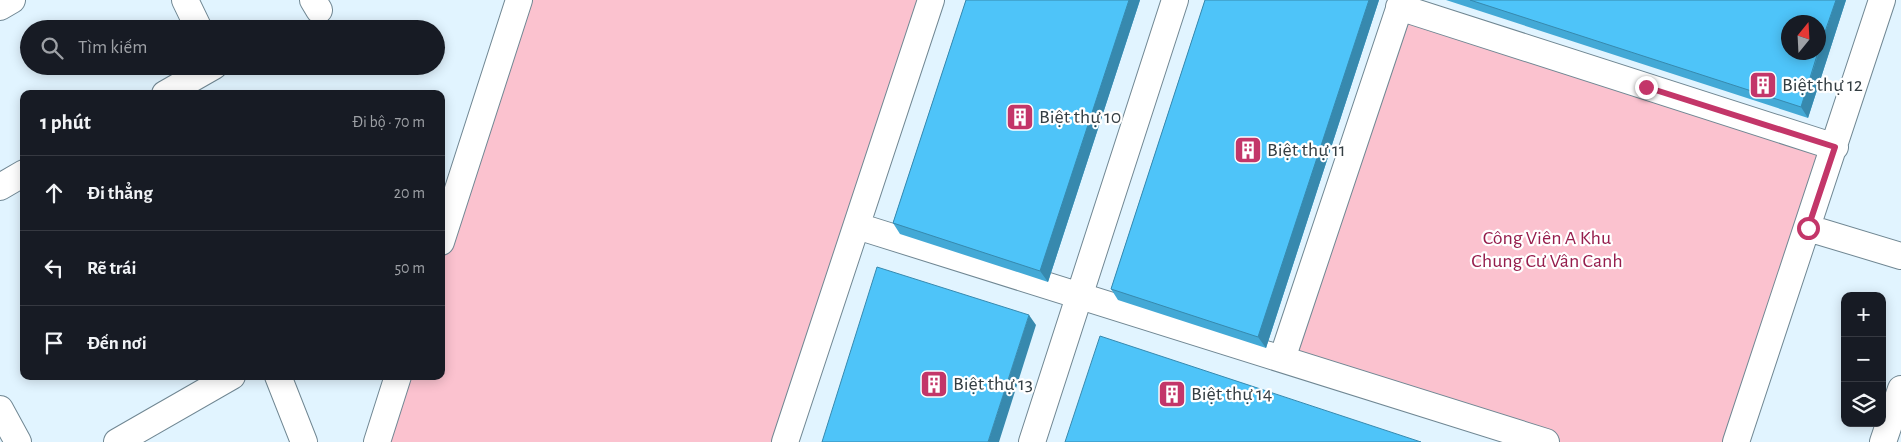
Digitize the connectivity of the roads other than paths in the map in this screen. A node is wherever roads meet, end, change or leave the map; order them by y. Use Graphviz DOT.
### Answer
graph roads {
  1 [pos="12,0"];
  2 [pos="186,0"];
  3 [pos="519,0"];
  4 [pos="931,0"];
  5 [pos="1175,0"];
  6 [pos="1882,0"];
  7 [pos="1400,4"];
  8 [pos="0,7"];
  9 [pos="195,20"];
  10 [pos="199,75"];
  11 [pos="173,90"];
  12 [pos="1835,147"];
  13 [pos="20,175"];
  14 [pos="0,187"];
  15 [pos="857,226"];
  16 [pos="1808,228"];
  17 [pos="445,230"];
  18 [pos="1901,256"];
  19 [pos="1079,296"];
  20 [pos="1282,359"];
  21 [pos="225,380"];
  22 [pos="280,380"];
  23 [pos="397,380"];
  24 [pos="1901,388"];
  25 [pos="0,409"];
  26 [pos="16,441"];
  27 [pos="117,442"];
  28 [pos="304,442"];
  29 [pos="377,442"];
  30 [pos="785,442"];
  31 [pos="1032,442"];
  32 [pos="1546,442"];
  33 [pos="1736,442"];
  34 [pos="1882,442"];
  1 -- 8 [label="street"];
  2 -- 9 [label="street"];
  3 -- 17 [label="street"];
  4 -- 15 [label="street"];
  5 -- 19 [label="street"];
  6 -- 12 [label="street"];
  7 -- 12 [label="street"];
  7 -- 20 [label="street"];
  10 -- 11 [label="street"];
  12 -- 16 [label="street"];
  13 -- 14 [label="street"];
  15 -- 19 [label="street"];
  15 -- 30 [label="street"];
  16 -- 18 [label="street"];
  16 -- 33 [label="street"];
  19 -- 20 [label="street"];
  19 -- 31 [label="street"];
  20 -- 32 [label="street"];
  21 -- 27 [label="street"];
  22 -- 28 [label="street"];
  23 -- 29 [label="street"];
  24 -- 34 [label="street"];
  25 -- 26 [label="street"];
}
